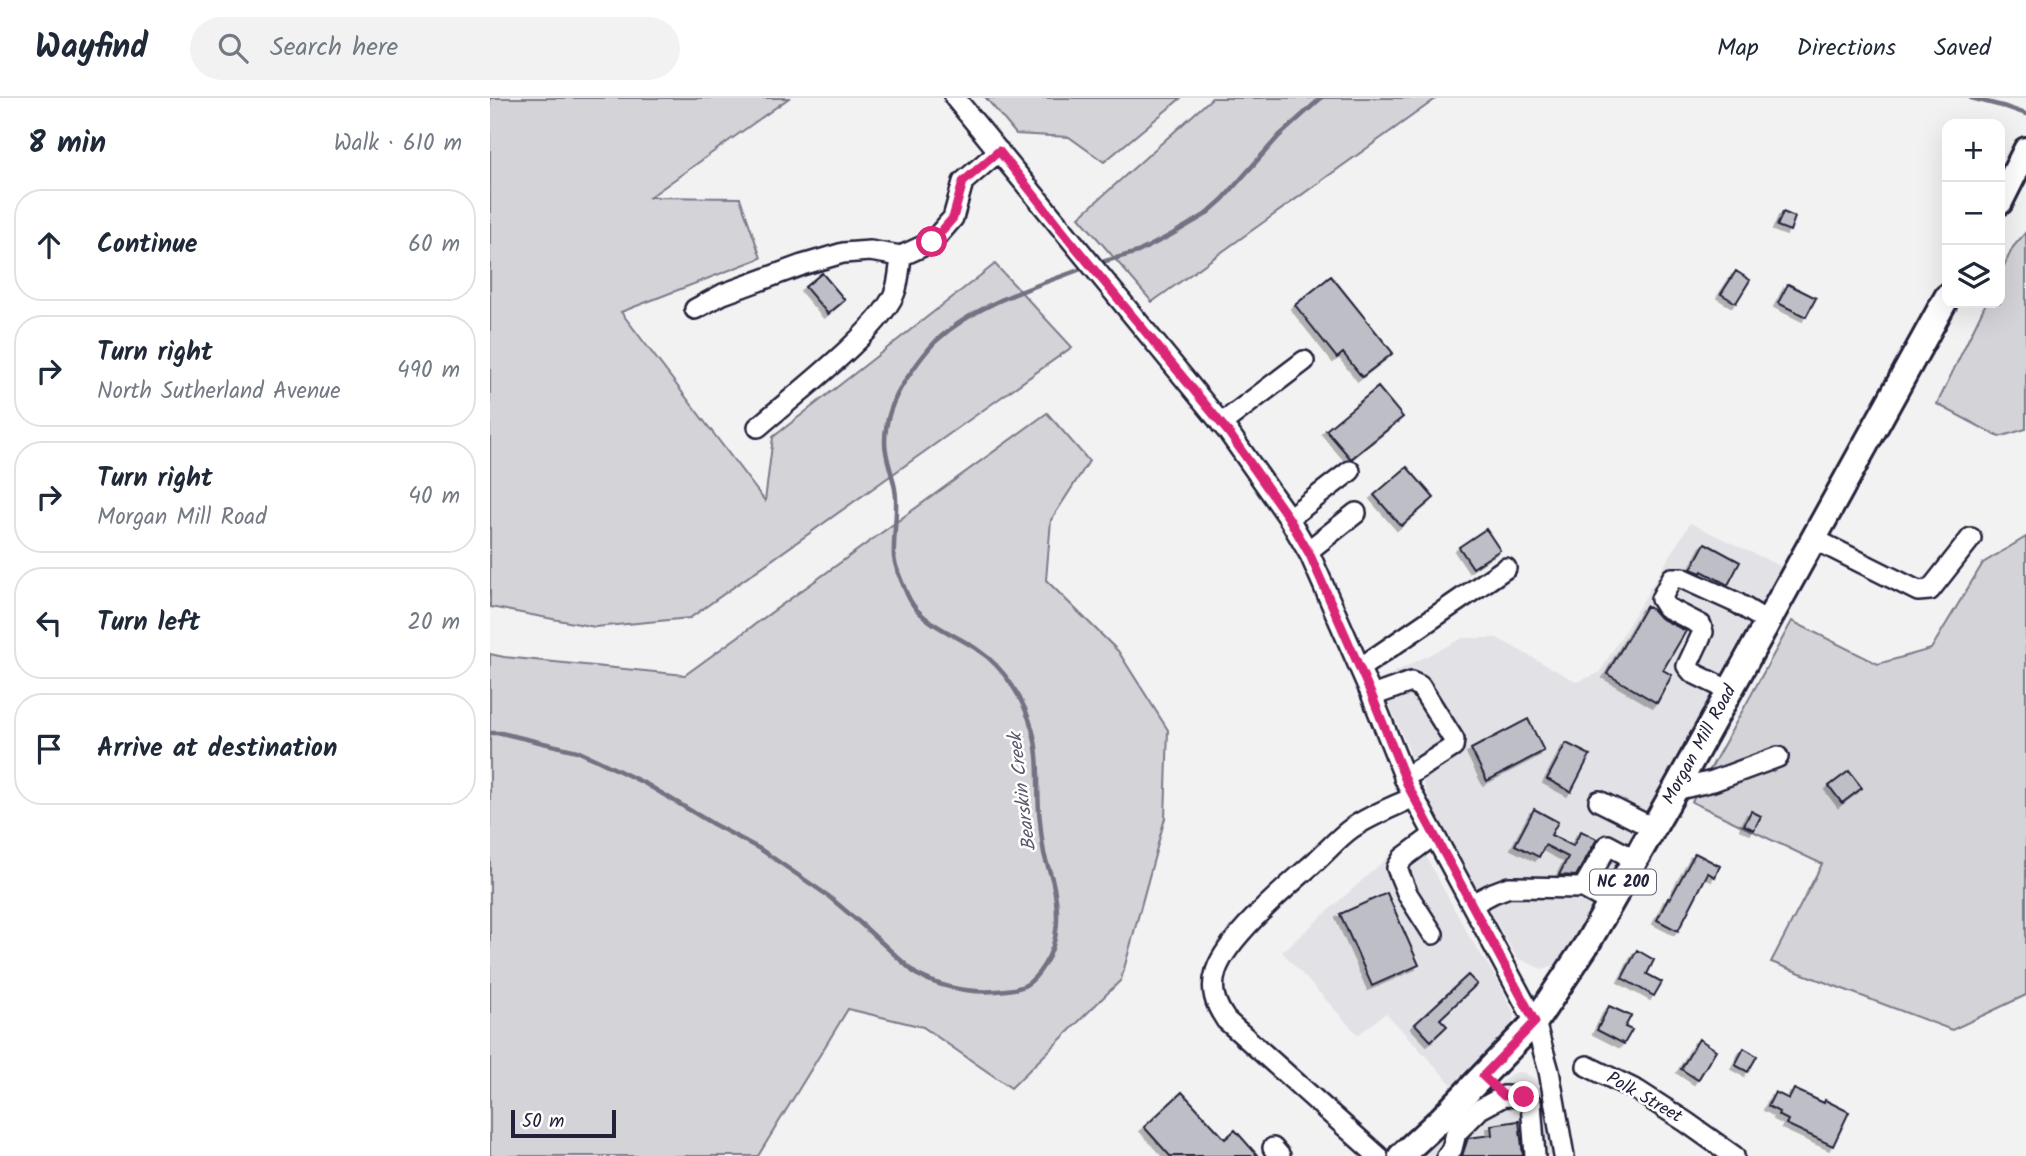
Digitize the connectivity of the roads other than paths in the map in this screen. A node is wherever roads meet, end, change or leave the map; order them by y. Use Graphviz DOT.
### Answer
graph roads {
  1 [pos="955,98"];
  2 [pos="2026,150"];
  3 [pos="999,151"];
  4 [pos="2005,192"];
  5 [pos="901,256"];
  6 [pos="1942,307"];
  7 [pos="695,309"];
  8 [pos="1304,362"];
  9 [pos="1222,424"];
  10 [pos="758,427"];
  11 [pos="1350,471"];
  12 [pos="1356,513"];
  13 [pos="1289,518"];
  14 [pos="1971,538"];
  15 [pos="1814,539"];
  16 [pos="1308,551"];
  17 [pos="1506,568"];
  18 [pos="1768,622"];
  19 [pos="1360,668"];
  20 [pos="1730,691"];
  21 [pos="1372,696"];
  22 [pos="1778,757"];
  23 [pos="1404,778"];
  24 [pos="1675,790"];
  25 [pos="1414,797"];
  26 [pos="1600,801"];
  27 [pos="1653,828"];
  28 [pos="1434,835"];
  29 [pos="1636,860"];
  30 [pos="1583,888"];
  31 [pos="1472,904"];
  32 [pos="1611,904"];
  33 [pos="1433,934"];
  34 [pos="1535,1022"];
  35 [pos="1587,1066"];
  36 [pos="1483,1076"];
  37 [pos="1504,1096"];
  38 [pos="1378,1156"];
  39 [pos="1401,1156"];
  40 [pos="1447,1156"];
  41 [pos="1535,1156"];
  42 [pos="1564,1156"];
  43 [pos="1734,1156"];
  1 -- 3 [label="street"];
  2 -- 4 [label="main road"];
  3 -- 5 [label="street"];
  3 -- 9 [label="street"];
  5 -- 7 [label="street"];
  5 -- 10 [label="street"];
  6 -- 15 [label="main road, Morgan Mill Road / NC 200"];
  8 -- 9 [label="street"];
  9 -- 13 [label="street"];
  11 -- 13 [label="street"];
  12 -- 16 [label="street"];
  13 -- 16 [label="street"];
  14 -- 15 [label="street"];
  15 -- 18 [label="main road, Morgan Mill Road / NC 200"];
  16 -- 19 [label="street"];
  17 -- 19 [label="street"];
  18 -- 20 [label="main road, Morgan Mill Road / NC 200"];
  18 -- 20 [label="street"];
  19 -- 21 [label="street"];
  20 -- 24 [label="main road, Morgan Mill Road / NC 200"];
  21 -- 23 [label="street"];
  21 -- 23 [label="street"];
  22 -- 24 [label="street"];
  23 -- 25 [label="street"];
  24 -- 27 [label="main road, Morgan Mill Road / NC 200"];
  25 -- 28 [label="street"];
  25 -- 38 [label="street"];
  26 -- 27 [label="street"];
  27 -- 29 [label="main road, Morgan Mill Road / NC 200"];
  28 -- 31 [label="street"];
  28 -- 33 [label="street"];
  29 -- 30 [label="street"];
  29 -- 32 [label="main road, Morgan Mill Road / NC 200"];
  30 -- 31 [label="street"];
  30 -- 32 [label="street"];
  31 -- 34 [label="street"];
  32 -- 34 [label="main road, Morgan Mill Road / NC 200"];
  34 -- 36 [label="main road, Morgan Mill Road / NC 200"];
  34 -- 42 [label="street"];
  35 -- 43 [label="street, Polk Street"];
  36 -- 37 [label="street"];
  36 -- 39 [label="main road, Morgan Mill Road / NC 200"];
  37 -- 40 [label="street"];
  37 -- 41 [label="street"];
}
